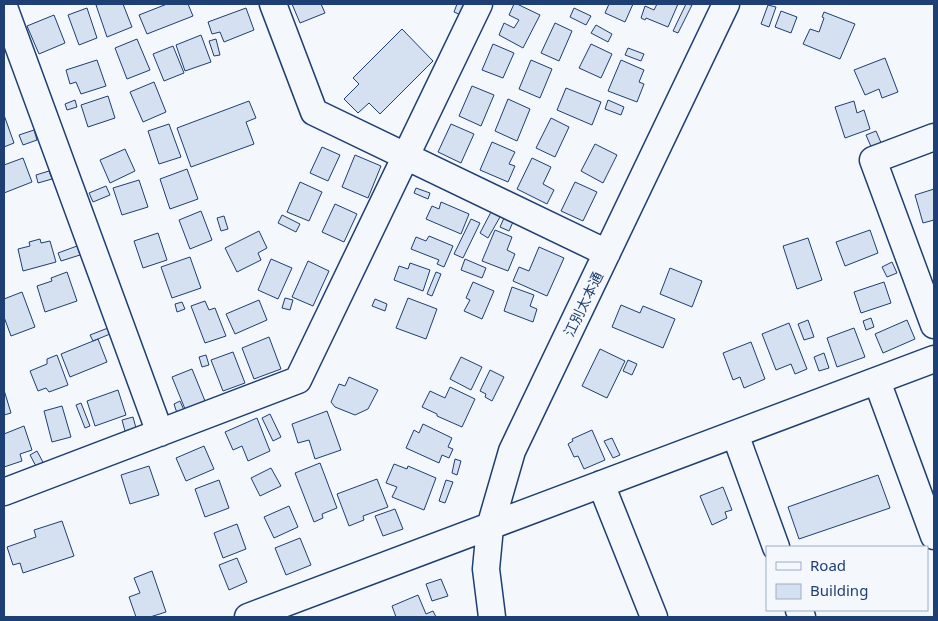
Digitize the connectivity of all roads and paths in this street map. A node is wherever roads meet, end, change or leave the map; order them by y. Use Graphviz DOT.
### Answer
graph roads {
  1 [pos="273,4"];
  2 [pos="480,4"];
  3 [pos="726,4"];
  4 [pos="4,6"];
  5 [pos="934,137"];
  6 [pos="406,157"];
  7 [pos="607,253"];
  8 [pos="934,325"];
  9 [pos="934,360"];
  10 [pos="878,381"];
  11 [pos="160,433"];
  12 [pos="735,434"];
  13 [pos="602,484"];
  14 [pos="4,492"];
  15 [pos="490,527"];
  16 [pos="934,536"];
  17 [pos="776,546"];
  18 [pos="289,610"];
  19 [pos="248,617"];
  20 [pos="492,617"];
  21 [pos="654,617"];
  1 -- 6 [label="street"];
  2 -- 6 [label="street"];
  3 -- 7 [label="street, 江別太本通"];
  4 -- 11 [label="street"];
  5 -- 8 [label="street"];
  6 -- 7 [label="street"];
  6 -- 11 [label="street"];
  7 -- 15 [label="street, 江別太本通"];
  9 -- 10 [label="street"];
  10 -- 12 [label="street"];
  10 -- 16 [label="street"];
  11 -- 14 [label="street"];
  12 -- 13 [label="street"];
  12 -- 17 [label="street"];
  13 -- 15 [label="street"];
  13 -- 21 [label="street"];
  15 -- 18 [label="street"];
  15 -- 20 [label="street, 江別太本通"];
  18 -- 19 [label="street"];
}
